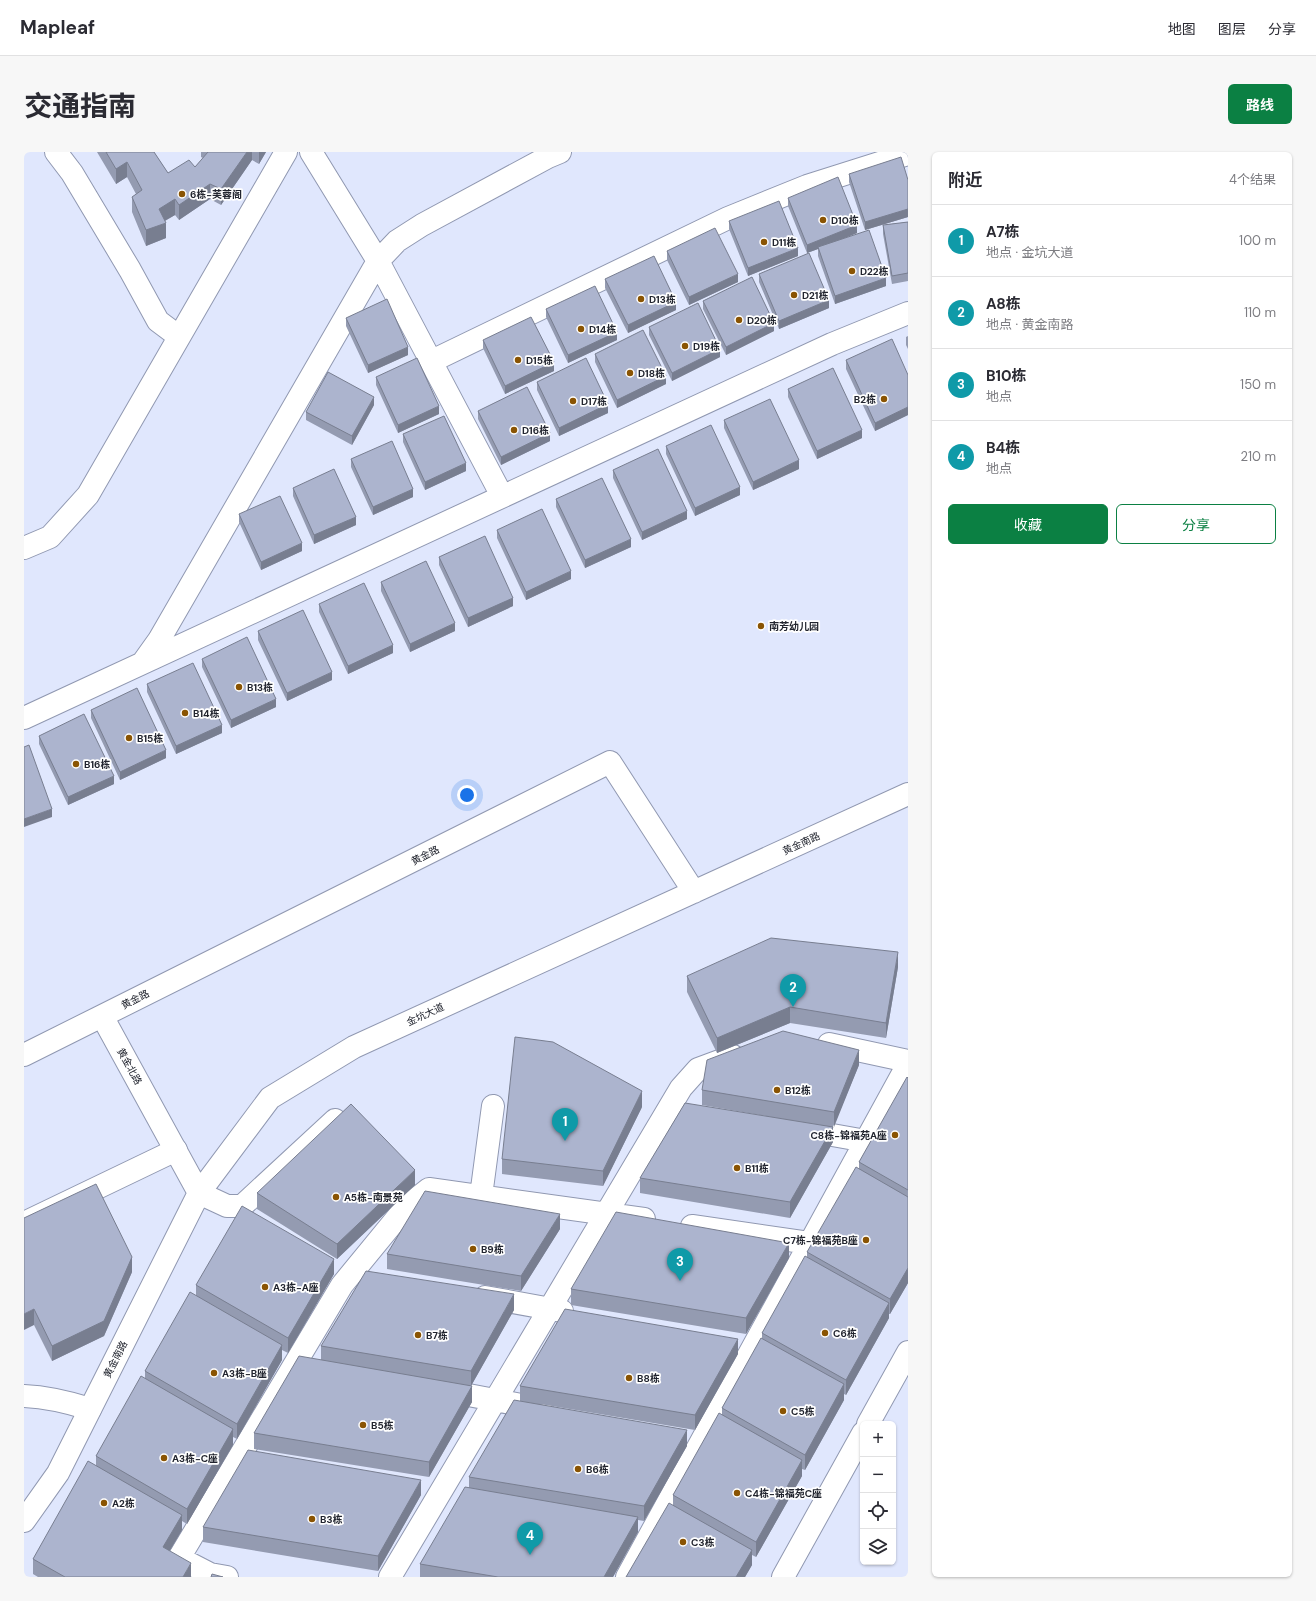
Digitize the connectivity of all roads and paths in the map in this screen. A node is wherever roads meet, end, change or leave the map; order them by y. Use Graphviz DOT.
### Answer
graph roads {
  1 [pos="56,152"];
  2 [pos="286,152"];
  3 [pos="311,152"];
  4 [pos="560,152"];
  5 [pos="908,154"];
  6 [pos="378,261"];
  7 [pos="908,313"];
  8 [pos="178,336"];
  9 [pos="432,361"];
  10 [pos="502,496"];
  11 [pos="24,548"];
  12 [pos="142,663"];
  13 [pos="24,718"];
  14 [pos="908,794"];
  15 [pos="694,892"];
  16 [pos="102,1016"];
  17 [pos="812,1040"];
  18 [pos="755,1048"];
  19 [pos="24,1055"];
  20 [pos="908,1062"];
  21 [pos="493,1106"];
  22 [pos="669,1108"];
  23 [pos="346,1110"];
  24 [pos="692,1112"];
  25 [pos="787,1128"];
  26 [pos="866,1141"];
  27 [pos="176,1150"];
  28 [pos="199,1193"];
  29 [pos="481,1196"];
  30 [pos="606,1214"];
  31 [pos="24,1223"];
  32 [pos="809,1243"];
  33 [pos="352,1273"];
  34 [pos="374,1277"];
  35 [pos="466,1294"];
  36 [pos="550,1309"];
  37 [pos="581,1314"];
  38 [pos="730,1341"];
  39 [pos="754,1345"];
  40 [pos="908,1352"];
  41 [pos="296,1362"];
  42 [pos="319,1366"];
  43 [pos="426,1387"];
  44 [pos="24,1396"];
  45 [pos="495,1400"];
  46 [pos="90,1409"];
  47 [pos="564,1413"];
  48 [pos="870,1421"];
  49 [pos="679,1435"];
  50 [pos="860,1437"];
  51 [pos="702,1440"];
  52 [pos="238,1459"];
  53 [pos="262,1463"];
  54 [pos="416,1490"];
  55 [pos="439,1494"];
  56 [pos="463,1498"];
  57 [pos="24,1521"];
  58 [pos="628,1526"];
  59 [pos="652,1531"];
  60 [pos="215,1576"];
  61 [pos="390,1577"];
  62 [pos="626,1577"];
  63 [pos="783,1577"];
  1 -- 8 [label="street"];
  2 -- 8 [label="street"];
  3 -- 6 [label="street"];
  4 -- 6 [label="street"];
  5 -- 9 [label="street"];
  6 -- 9 [label="street"];
  6 -- 12 [label="street"];
  7 -- 10 [label="street"];
  8 -- 11 [label="street"];
  9 -- 10 [label="street"];
  10 -- 12 [label="street"];
  12 -- 13 [label="street"];
  14 -- 15 [label="street, 黄金南路"];
  15 -- 16 [label="street, 黄金路"];
  15 -- 28 [label="street, 金坑大道"];
  16 -- 19 [label="street"];
  16 -- 27 [label="street, 黄金北路"];
  17 -- 20 [label="street"];
  18 -- 22 [label="street"];
  20 -- 26 [label="street"];
  21 -- 29 [label="street"];
  22 -- 24 [label="street"];
  22 -- 30 [label="street"];
  23 -- 28 [label="street"];
  25 -- 26 [label="street"];
  26 -- 32 [label="street"];
  27 -- 28 [label="street, 黄金北路"];
  27 -- 31 [label="street"];
  28 -- 46 [label="street, 黄金南路"];
  29 -- 30 [label="street"];
  29 -- 33 [label="street"];
  30 -- 32 [label="street"];
  30 -- 36 [label="street"];
  32 -- 39 [label="street"];
  33 -- 34 [label="street"];
  33 -- 41 [label="street"];
  35 -- 36 [label="street"];
  36 -- 37 [label="street"];
  36 -- 45 [label="street"];
  38 -- 39 [label="street"];
  39 -- 51 [label="street"];
  40 -- 48 [label="street"];
  41 -- 42 [label="street"];
  41 -- 52 [label="street"];
  43 -- 45 [label="street"];
  44 -- 46 [label="street"];
  45 -- 47 [label="street"];
  45 -- 55 [label="street"];
  46 -- 57 [label="street, 黄金南路"];
  49 -- 51 [label="street"];
  50 -- 63 [label="street"];
  51 -- 59 [label="street"];
  52 -- 53 [label="street"];
  52 -- 60 [label="street"];
  54 -- 55 [label="street"];
  55 -- 56 [label="street"];
  55 -- 61 [label="street"];
  58 -- 59 [label="street"];
  59 -- 62 [label="street"];
}
